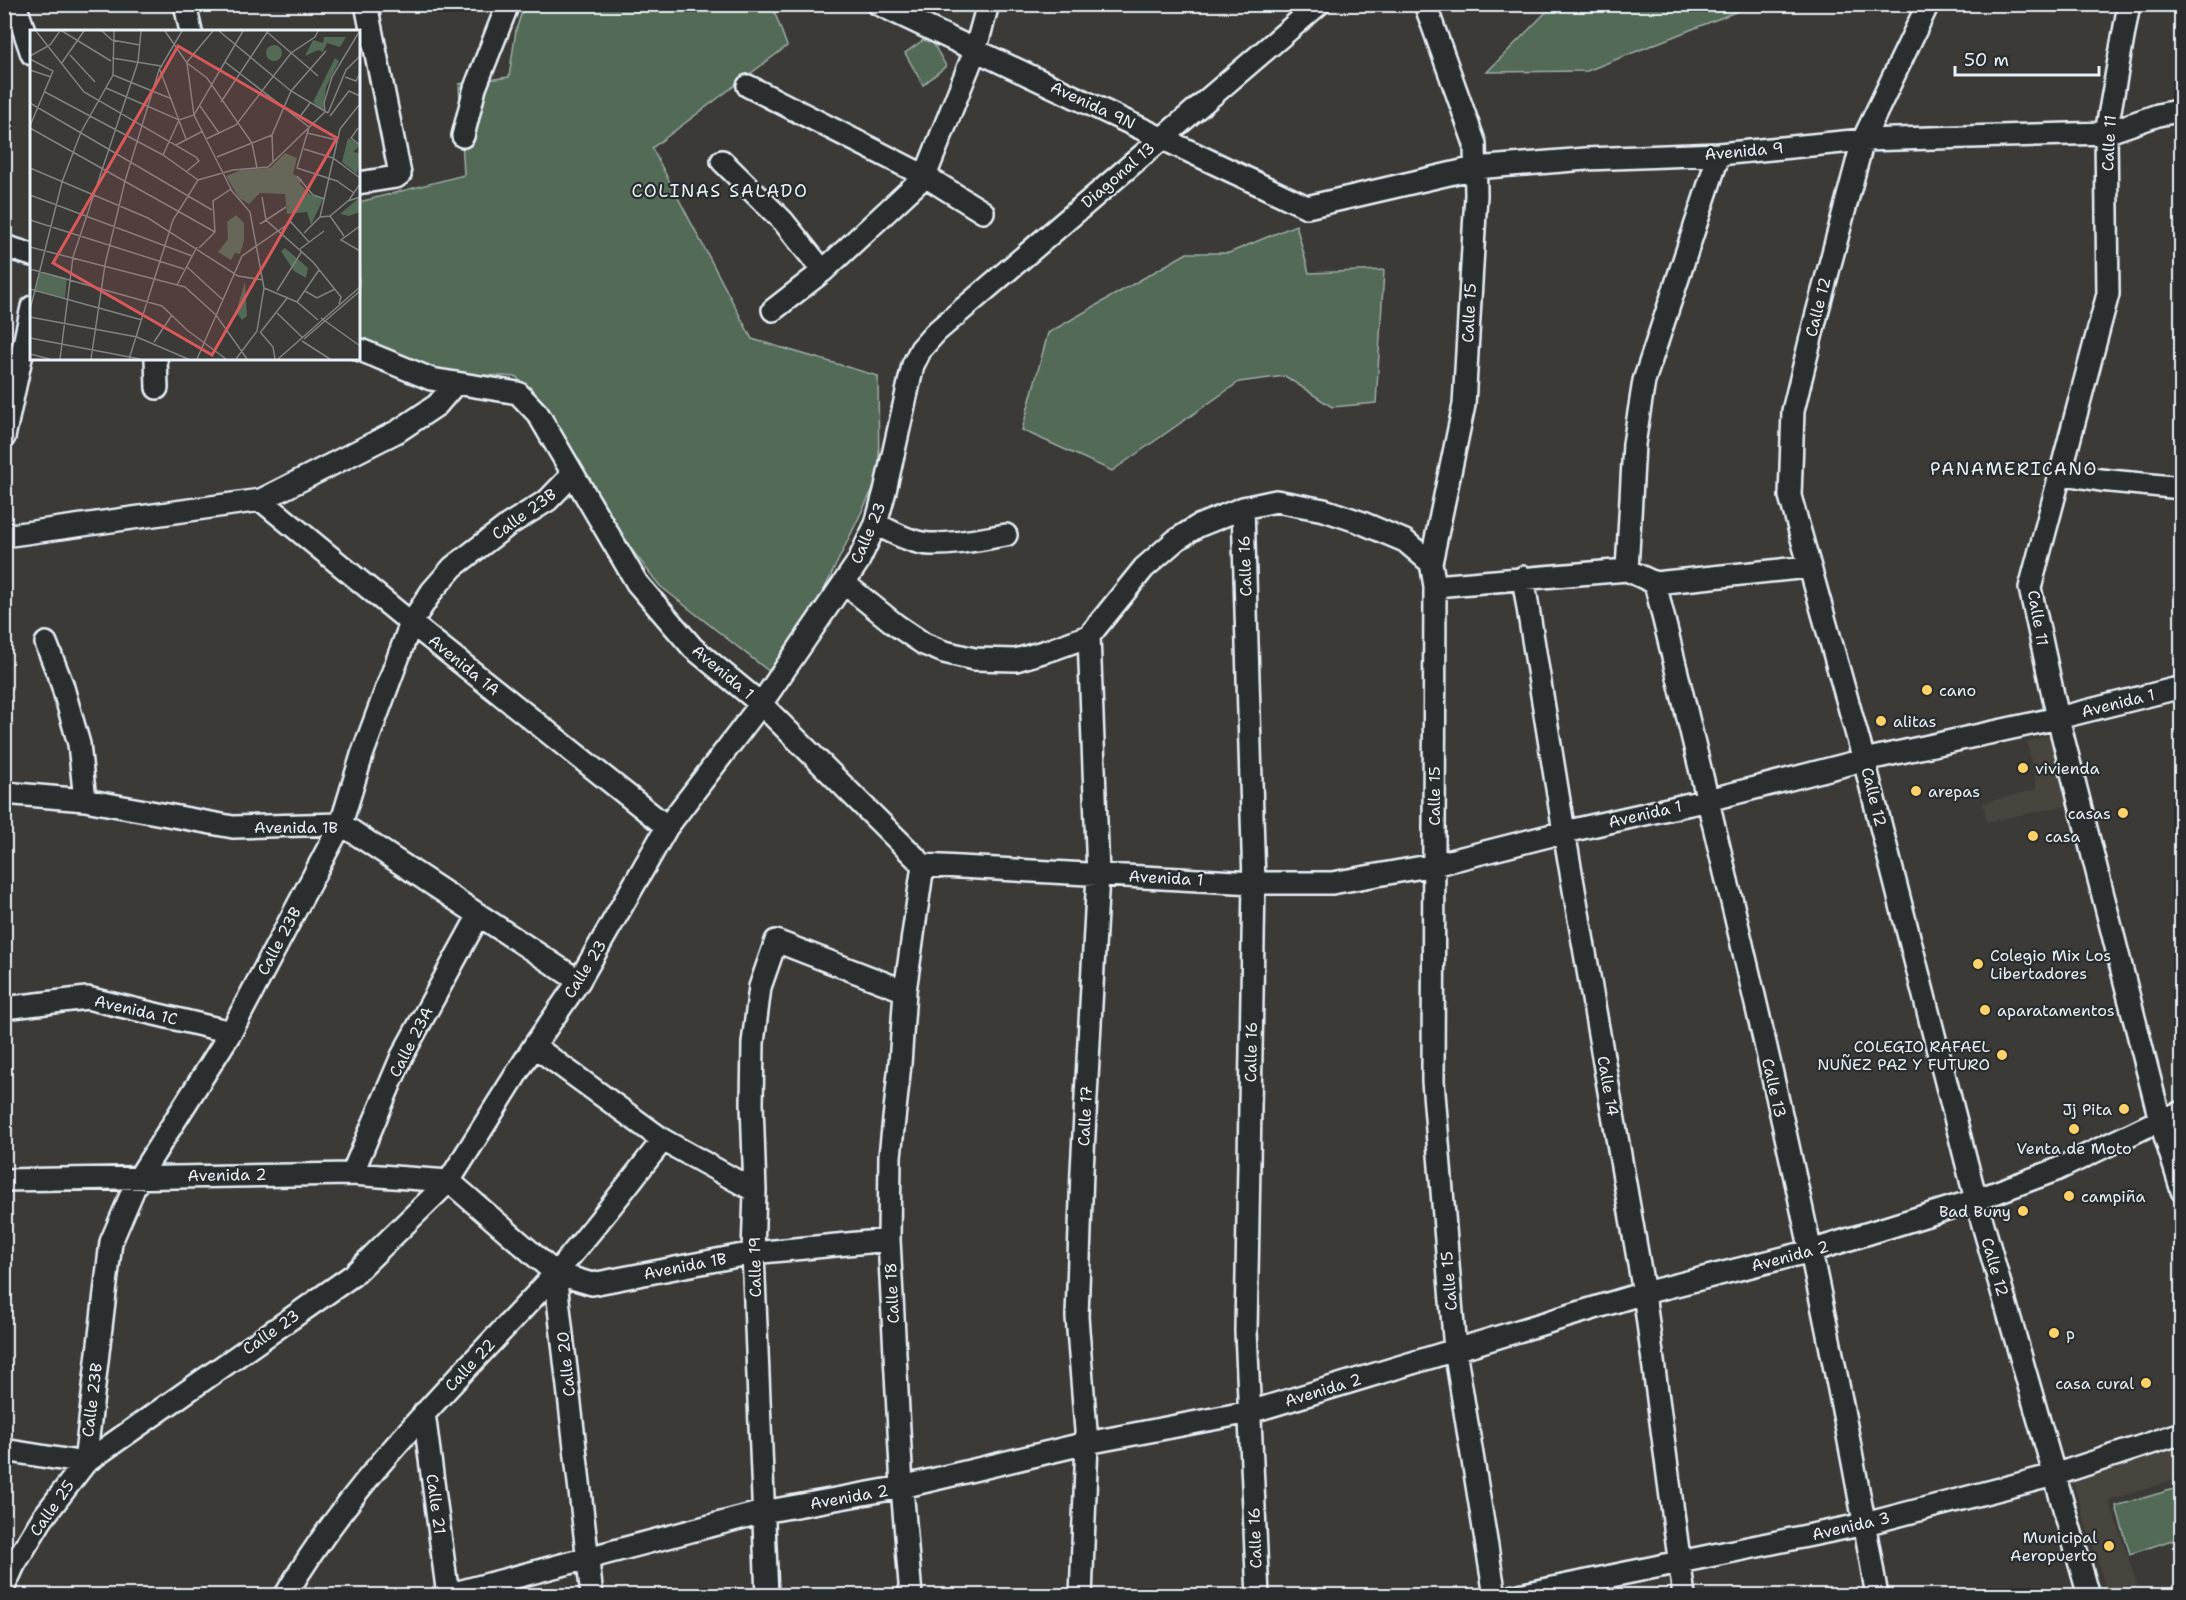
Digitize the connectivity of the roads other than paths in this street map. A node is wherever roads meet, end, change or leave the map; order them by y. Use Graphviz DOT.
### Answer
graph roads {
  1 [pos="15,4"];
  2 [pos="185,4"];
  3 [pos="366,4"];
  4 [pos="508,4"];
  5 [pos="878,4"];
  6 [pos="988,4"];
  7 [pos="1318,4"];
  8 [pos="1425,4"];
  9 [pos="1928,4"];
  10 [pos="2129,4"];
  11 [pos="191,30"];
  12 [pos="30,48"];
  13 [pos="975,51"];
  14 [pos="748,86"];
  15 [pos="2181,110"];
  16 [pos="2106,133"];
  17 [pos="464,136"];
  18 [pos="1163,137"];
  19 [pos="1863,140"];
  20 [pos="1719,154"];
  21 [pos="722,161"];
  22 [pos="1475,168"];
  23 [pos="926,176"];
  24 [pos="360,183"];
  25 [pos="1307,207"];
  26 [pos="983,212"];
  27 [pos="4,246"];
  28 [pos="30,254"];
  29 [pos="823,271"];
  30 [pos="773,310"];
  31 [pos="30,313"];
  32 [pos="921,349"];
  33 [pos="360,350"];
  34 [pos="156,360"];
  35 [pos="10,376"];
  36 [pos="455,384"];
  37 [pos="158,388"];
  38 [pos="4,437"];
  39 [pos="2059,472"];
  40 [pos="573,474"];
  41 [pos="2181,488"];
  42 [pos="261,500"];
  43 [pos="1243,508"];
  44 [pos="876,524"];
  45 [pos="4,536"];
  46 [pos="1006,536"];
  47 [pos="1431,563"];
  48 [pos="1808,567"];
  49 [pos="1627,570"];
  50 [pos="1523,577"];
  51 [pos="844,582"];
  52 [pos="1655,583"];
  53 [pos="1435,586"];
  54 [pos="411,623"];
  55 [pos="1089,636"];
  56 [pos="46,643"];
  57 [pos="2181,687"];
  58 [pos="761,704"];
  59 [pos="2058,718"];
  60 [pos="1864,760"];
  61 [pos="4,793"];
  62 [pos="85,800"];
  63 [pos="1708,800"];
  64 [pos="341,824"];
  65 [pos="667,827"];
  66 [pos="1564,832"];
  67 [pos="923,865"];
  68 [pos="1434,865"];
  69 [pos="1098,874"];
  70 [pos="1254,883"];
  71 [pos="479,915"];
  72 [pos="579,981"];
  73 [pos="905,991"];
  74 [pos="4,1008"];
  75 [pos="231,1032"];
  76 [pos="534,1046"];
  77 [pos="2181,1112"];
  78 [pos="2160,1120"];
  79 [pos="663,1140"];
  80 [pos="352,1174"];
  81 [pos="138,1179"];
  82 [pos="4,1180"];
  83 [pos="449,1181"];
  84 [pos="755,1191"];
  85 [pos="2181,1191"];
  86 [pos="1976,1200"];
  87 [pos="889,1240"];
  88 [pos="1811,1251"];
  89 [pos="753,1253"];
  90 [pos="555,1273"];
  91 [pos="1644,1293"];
  92 [pos="1455,1350"];
  93 [pos="1250,1412"];
  94 [pos="424,1413"];
  95 [pos="2181,1433"];
  96 [pos="1087,1443"];
  97 [pos="4,1450"];
  98 [pos="85,1463"];
  99 [pos="2054,1475"];
  100 [pos="902,1487"];
  101 [pos="763,1512"];
  102 [pos="1865,1524"];
  103 [pos="587,1558"];
  104 [pos="1678,1562"];
  105 [pos="4,1587"];
  106 [pos="446,1595"];
  107 [pos="285,1596"];
  108 [pos="592,1596"];
  109 [pos="767,1596"];
  110 [pos="911,1596"];
  111 [pos="1082,1596"];
  112 [pos="1258,1596"];
  113 [pos="1496,1596"];
  114 [pos="1514,1596"];
  115 [pos="1684,1596"];
  116 [pos="1877,1596"];
  117 [pos="2089,1596"];
  1 -- 12 [label="street"];
  2 -- 11 [label="street"];
  3 -- 24 [label="street"];
  4 -- 17 [label="street"];
  5 -- 13 [label="street, Avenida 9N"];
  6 -- 13 [label="street"];
  7 -- 18 [label="street, Diagonal 13"];
  8 -- 22 [label="street, Calle 15"];
  9 -- 19 [label="street, Calle 12"];
  10 -- 16 [label="street, Calle 11"];
  13 -- 18 [label="street, Avenida 9N"];
  13 -- 23 [label="street"];
  14 -- 23 [label="street"];
  15 -- 16 [label="street, Avenida 9"];
  16 -- 19 [label="street, Avenida 9"];
  16 -- 39 [label="street, Calle 11"];
  18 -- 25 [label="street, Avenida 9N"];
  18 -- 32 [label="street, Diagonal 13"];
  19 -- 20 [label="street, Avenida 9"];
  19 -- 48 [label="street, Calle 12"];
  20 -- 22 [label="street, Avenida 9"];
  20 -- 49 [label="street"];
  21 -- 29 [label="street"];
  22 -- 25 [label="street, Avenida 9"];
  22 -- 47 [label="street, Calle 15"];
  23 -- 26 [label="street"];
  23 -- 29 [label="street"];
  27 -- 28 [label="street"];
  29 -- 30 [label="street"];
  31 -- 35 [label="street"];
  32 -- 44 [label="street, Calle 23"];
  33 -- 36 [label="street, Avenida 1"];
  34 -- 37 [label="street"];
  35 -- 38 [label="street"];
  36 -- 40 [label="street, Avenida 1"];
  36 -- 42 [label="street"];
  39 -- 41 [label="street"];
  39 -- 59 [label="street, Calle 11"];
  40 -- 54 [label="street, Calle 23B"];
  40 -- 58 [label="street, Avenida 1"];
  42 -- 45 [label="street"];
  42 -- 54 [label="street, Avenida 1A"];
  43 -- 47 [label="street"];
  43 -- 55 [label="street"];
  43 -- 70 [label="street, Calle 16"];
  44 -- 46 [label="street"];
  44 -- 51 [label="street, Calle 23"];
  47 -- 53 [label="street, Calle 15"];
  48 -- 52 [label="street"];
  48 -- 60 [label="street, Calle 12"];
  49 -- 50 [label="street"];
  49 -- 52 [label="street"];
  50 -- 53 [label="street"];
  50 -- 66 [label="street, Calle 14"];
  51 -- 55 [label="street"];
  51 -- 58 [label="street, Calle 23"];
  52 -- 63 [label="street, Calle 13"];
  53 -- 68 [label="street, Calle 15"];
  54 -- 64 [label="street, Calle 23B"];
  54 -- 65 [label="street, Avenida 1A"];
  55 -- 69 [label="street, Calle 17"];
  56 -- 62 [label="street"];
  57 -- 59 [label="street, Avenida 1"];
  58 -- 65 [label="street, Calle 23"];
  58 -- 67 [label="street, Avenida 1"];
  59 -- 60 [label="street, Avenida 1"];
  59 -- 78 [label="street, Calle 11"];
  60 -- 63 [label="street, Avenida 1"];
  60 -- 86 [label="street, Calle 12"];
  61 -- 62 [label="street, Avenida 1B"];
  62 -- 64 [label="street, Avenida 1B"];
  63 -- 66 [label="street, Avenida 1"];
  63 -- 88 [label="street, Calle 13"];
  64 -- 71 [label="street, Avenida 1B"];
  64 -- 75 [label="street, Calle 23B"];
  65 -- 72 [label="street, Calle 23"];
  66 -- 68 [label="street, Avenida 1"];
  66 -- 91 [label="street, Calle 14"];
  67 -- 69 [label="street, Avenida 1"];
  67 -- 73 [label="street, Calle 18"];
  68 -- 70 [label="street, Avenida 1"];
  68 -- 92 [label="street, Calle 15"];
  69 -- 70 [label="street, Avenida 1"];
  69 -- 96 [label="street, Calle 17"];
  70 -- 93 [label="street, Calle 16"];
  71 -- 72 [label="street, Avenida 1B"];
  71 -- 80 [label="street, Calle 23A"];
  72 -- 76 [label="street, Calle 23"];
  73 -- 84 [label="street, Calle 19"];
  73 -- 87 [label="street, Calle 18"];
  74 -- 75 [label="street, Avenida 1C"];
  75 -- 81 [label="street, Calle 23B"];
  76 -- 79 [label="street"];
  76 -- 83 [label="street, Calle 23"];
  77 -- 78 [label="street, Avenida 2"];
  78 -- 85 [label="street, Calle 11"];
  78 -- 86 [label="street, Avenida 2"];
  79 -- 84 [label="street"];
  79 -- 90 [label="street, Calle 22"];
  80 -- 81 [label="street, Avenida 2"];
  80 -- 83 [label="street, Avenida 2"];
  81 -- 82 [label="street, Avenida 2"];
  81 -- 98 [label="street, Calle 23B"];
  83 -- 90 [label="street"];
  83 -- 98 [label="street, Calle 23"];
  84 -- 89 [label="street, Calle 19"];
  86 -- 88 [label="street, Avenida 2"];
  86 -- 99 [label="street, Calle 12"];
  87 -- 89 [label="street, Avenida 1B"];
  87 -- 100 [label="street, Calle 18"];
  88 -- 91 [label="street, Avenida 2"];
  88 -- 102 [label="street, Calle 13"];
  89 -- 90 [label="street, Avenida 1B"];
  89 -- 101 [label="street, Calle 19"];
  90 -- 94 [label="street, Calle 22"];
  90 -- 103 [label="street, Calle 20"];
  91 -- 92 [label="street, Avenida 2"];
  91 -- 104 [label="street, Calle 14"];
  92 -- 93 [label="street, Avenida 2"];
  92 -- 113 [label="street, Calle 15"];
  93 -- 96 [label="street, Avenida 2"];
  93 -- 112 [label="street, Calle 16"];
  94 -- 106 [label="street, Calle 21"];
  94 -- 107 [label="street, Calle 22"];
  95 -- 99 [label="street, Avenida 3"];
  96 -- 100 [label="street, Avenida 2"];
  96 -- 111 [label="street, Calle 17"];
  97 -- 98 [label="street"];
  98 -- 105 [label="street, Calle 25"];
  99 -- 102 [label="street, Avenida 3"];
  99 -- 117 [label="street, Calle 12"];
  100 -- 101 [label="street, Avenida 2"];
  100 -- 110 [label="street, Calle 18"];
  101 -- 103 [label="street, Avenida 2"];
  101 -- 109 [label="street, Calle 19"];
  102 -- 104 [label="street, Avenida 3"];
  102 -- 116 [label="street, Calle 13"];
  103 -- 106 [label="street, Avenida 2"];
  103 -- 108 [label="street, Calle 20"];
  104 -- 114 [label="street, Avenida 3"];
  104 -- 115 [label="street, Calle 14"];
}
